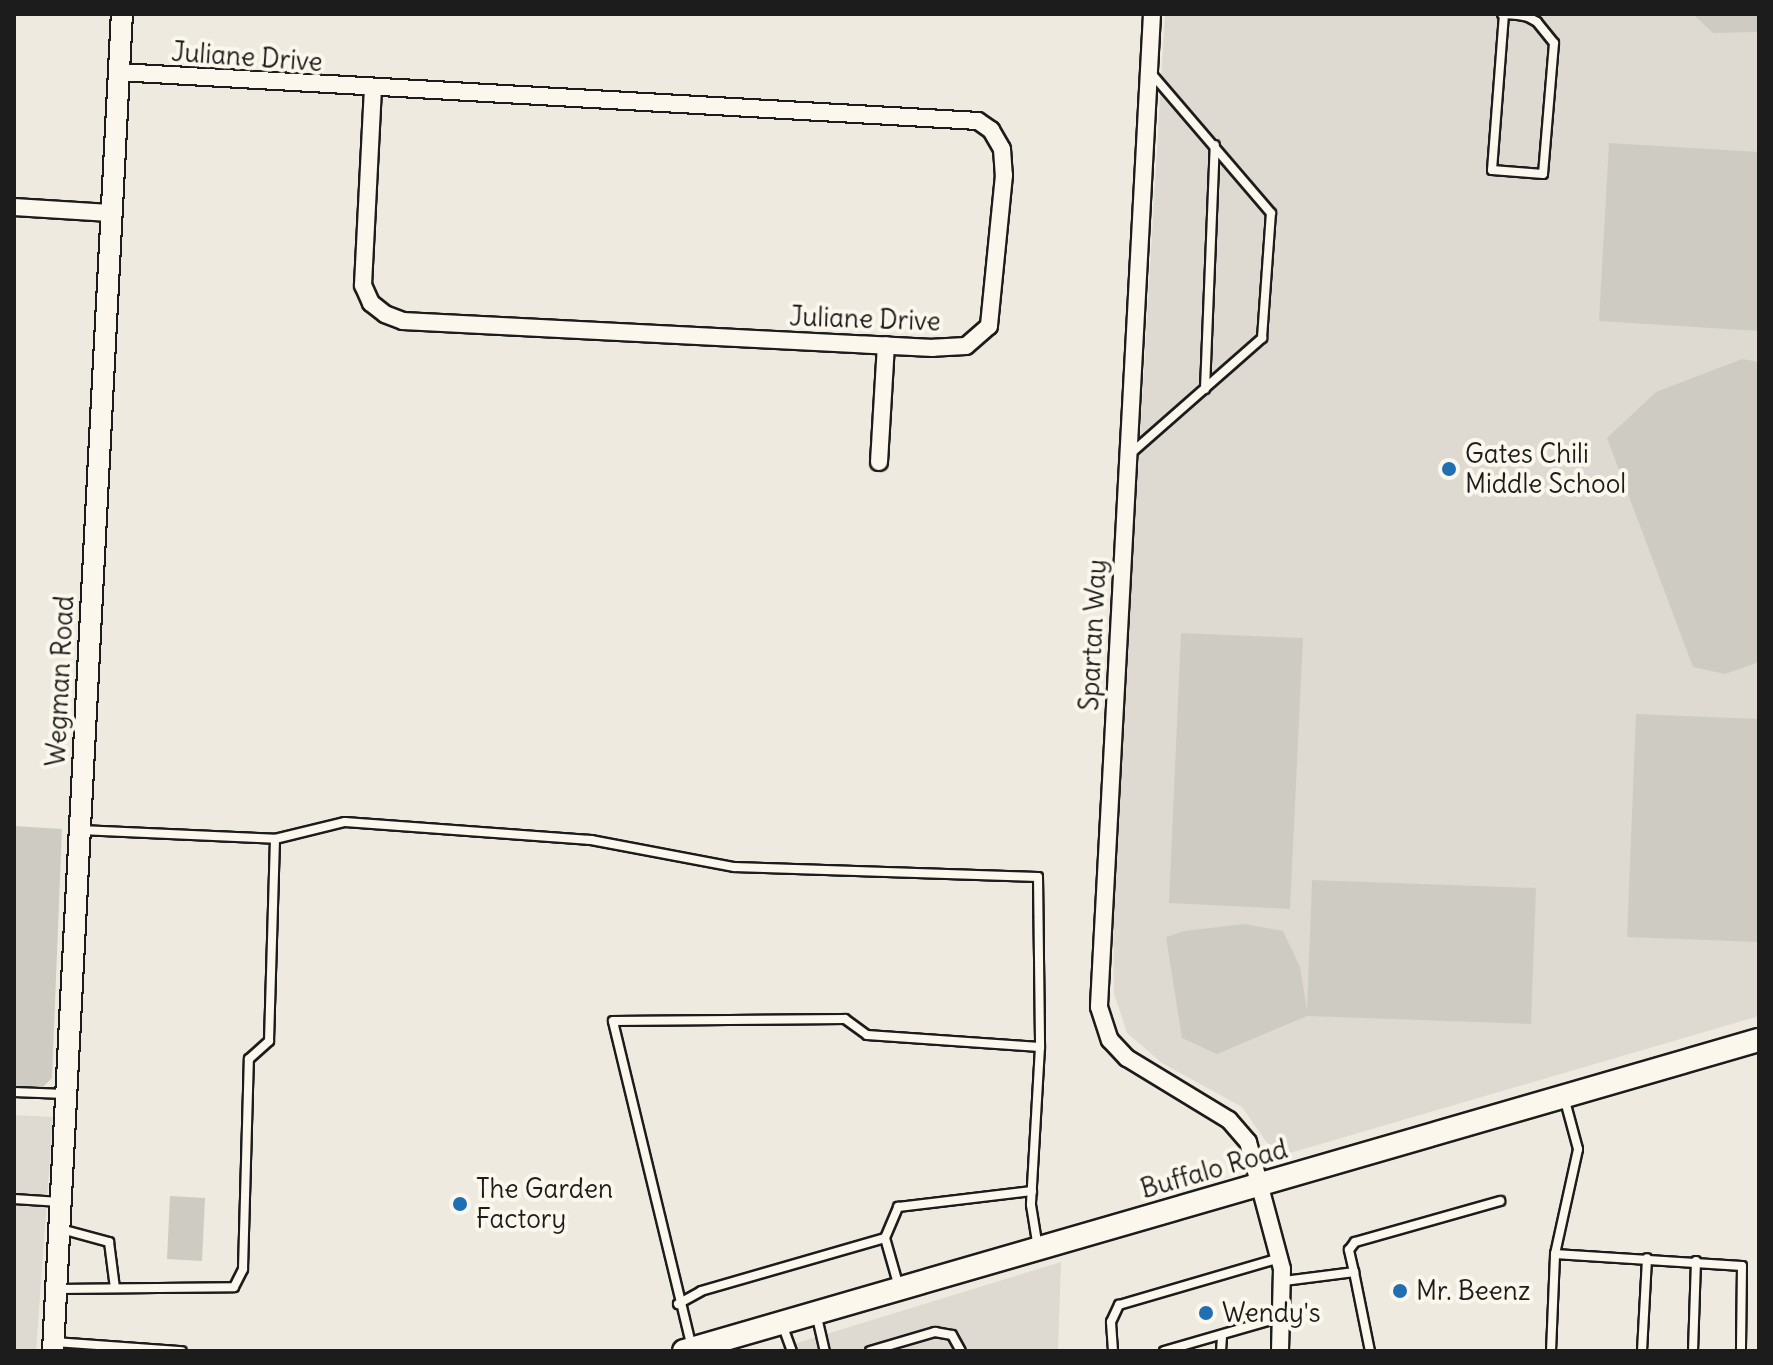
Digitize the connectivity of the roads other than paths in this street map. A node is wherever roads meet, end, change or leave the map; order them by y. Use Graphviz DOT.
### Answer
graph roads {
  1 [pos="122,14"];
  2 [pos="1152,14"];
  3 [pos="1503,14"];
  4 [pos="1149,70"];
  5 [pos="118,72"];
  6 [pos="373,89"];
  7 [pos="1215,145"];
  8 [pos="14,207"];
  9 [pos="110,213"];
  10 [pos="886,345"];
  11 [pos="1205,389"];
  12 [pos="1127,457"];
  13 [pos="879,462"];
  14 [pos="79,830"];
  15 [pos="275,839"];
  16 [pos="1759,1040"];
  17 [pos="1040,1047"];
  18 [pos="14,1092"];
  19 [pos="66,1094"];
  20 [pos="1563,1096"];
  21 [pos="1262,1184"];
  22 [pos="1032,1191"];
  23 [pos="14,1199"];
  24 [pos="1500,1201"];
  25 [pos="61,1202"];
  26 [pos="60,1228"];
  27 [pos="885,1238"];
  28 [pos="1039,1248"];
  29 [pos="1555,1254"];
  30 [pos="1280,1258"];
  31 [pos="1647,1258"];
  32 [pos="1696,1261"];
  33 [pos="1354,1272"];
  34 [pos="1284,1281"];
  35 [pos="115,1288"];
  36 [pos="900,1288"];
  37 [pos="57,1289"];
  38 [pos="678,1304"];
  39 [pos="816,1313"];
  40 [pos="1282,1317"];
  41 [pos="781,1323"];
  42 [pos="1222,1335"];
  43 [pos="53,1346"];
  44 [pos="688,1350"];
  45 [pos="182,1351"];
  46 [pos="792,1351"];
  47 [pos="825,1351"];
  48 [pos="870,1351"];
  49 [pos="961,1351"];
  50 [pos="1113,1351"];
  51 [pos="1164,1351"];
  52 [pos="1221,1351"];
  53 [pos="1280,1351"];
  54 [pos="1370,1351"];
  55 [pos="1551,1351"];
  56 [pos="1642,1351"];
  57 [pos="1693,1351"];
  58 [pos="1741,1351"];
  1 -- 5 [label="street, Wegman Road"];
  2 -- 4 [label="street, Spartan Way"];
  3 -- 3 [label="lane"];
  4 -- 7 [label="lane"];
  4 -- 12 [label="street, Spartan Way"];
  5 -- 6 [label="street, Juliane Drive"];
  5 -- 9 [label="street, Wegman Road"];
  6 -- 10 [label="street, Juliane Drive"];
  6 -- 10 [label="street, Juliane Drive"];
  7 -- 11 [label="lane"];
  7 -- 11 [label="lane"];
  8 -- 9 [label="street"];
  9 -- 14 [label="street, Wegman Road"];
  10 -- 13 [label="street"];
  11 -- 12 [label="lane"];
  12 -- 21 [label="street, Spartan Way"];
  14 -- 15 [label="lane"];
  14 -- 19 [label="street, Wegman Road"];
  15 -- 17 [label="lane"];
  15 -- 35 [label="lane"];
  16 -- 20 [label="main road, Buffalo Road"];
  17 -- 22 [label="lane"];
  17 -- 38 [label="lane"];
  18 -- 19 [label="lane"];
  19 -- 25 [label="street, Wegman Road"];
  20 -- 21 [label="main road, Buffalo Road"];
  20 -- 29 [label="lane"];
  21 -- 28 [label="main road, Buffalo Road"];
  21 -- 30 [label="street, Spartan Way"];
  22 -- 27 [label="lane"];
  22 -- 28 [label="lane"];
  23 -- 25 [label="lane"];
  24 -- 33 [label="lane"];
  25 -- 26 [label="street, Wegman Road"];
  26 -- 35 [label="lane"];
  26 -- 37 [label="street, Wegman Road"];
  27 -- 36 [label="lane"];
  27 -- 38 [label="lane"];
  28 -- 36 [label="main road, Buffalo Road"];
  29 -- 31 [label="lane"];
  29 -- 55 [label="lane"];
  30 -- 34 [label="street, Spartan Way"];
  30 -- 50 [label="lane"];
  31 -- 32 [label="lane"];
  31 -- 56 [label="lane"];
  32 -- 57 [label="lane"];
  32 -- 58 [label="lane"];
  33 -- 34 [label="lane"];
  33 -- 54 [label="lane"];
  34 -- 40 [label="street, Spartan Way"];
  35 -- 37 [label="lane"];
  36 -- 39 [label="main road, Buffalo Road"];
  37 -- 43 [label="street, Wegman Road"];
  38 -- 44 [label="lane"];
  39 -- 41 [label="main road, Buffalo Road"];
  39 -- 47 [label="lane"];
  40 -- 42 [label="lane"];
  40 -- 53 [label="street, Spartan Way"];
  41 -- 44 [label="main road, Buffalo Road"];
  41 -- 46 [label="lane"];
  42 -- 51 [label="lane"];
  42 -- 52 [label="lane"];
  43 -- 45 [label="lane"];
  48 -- 49 [label="lane"];
}
